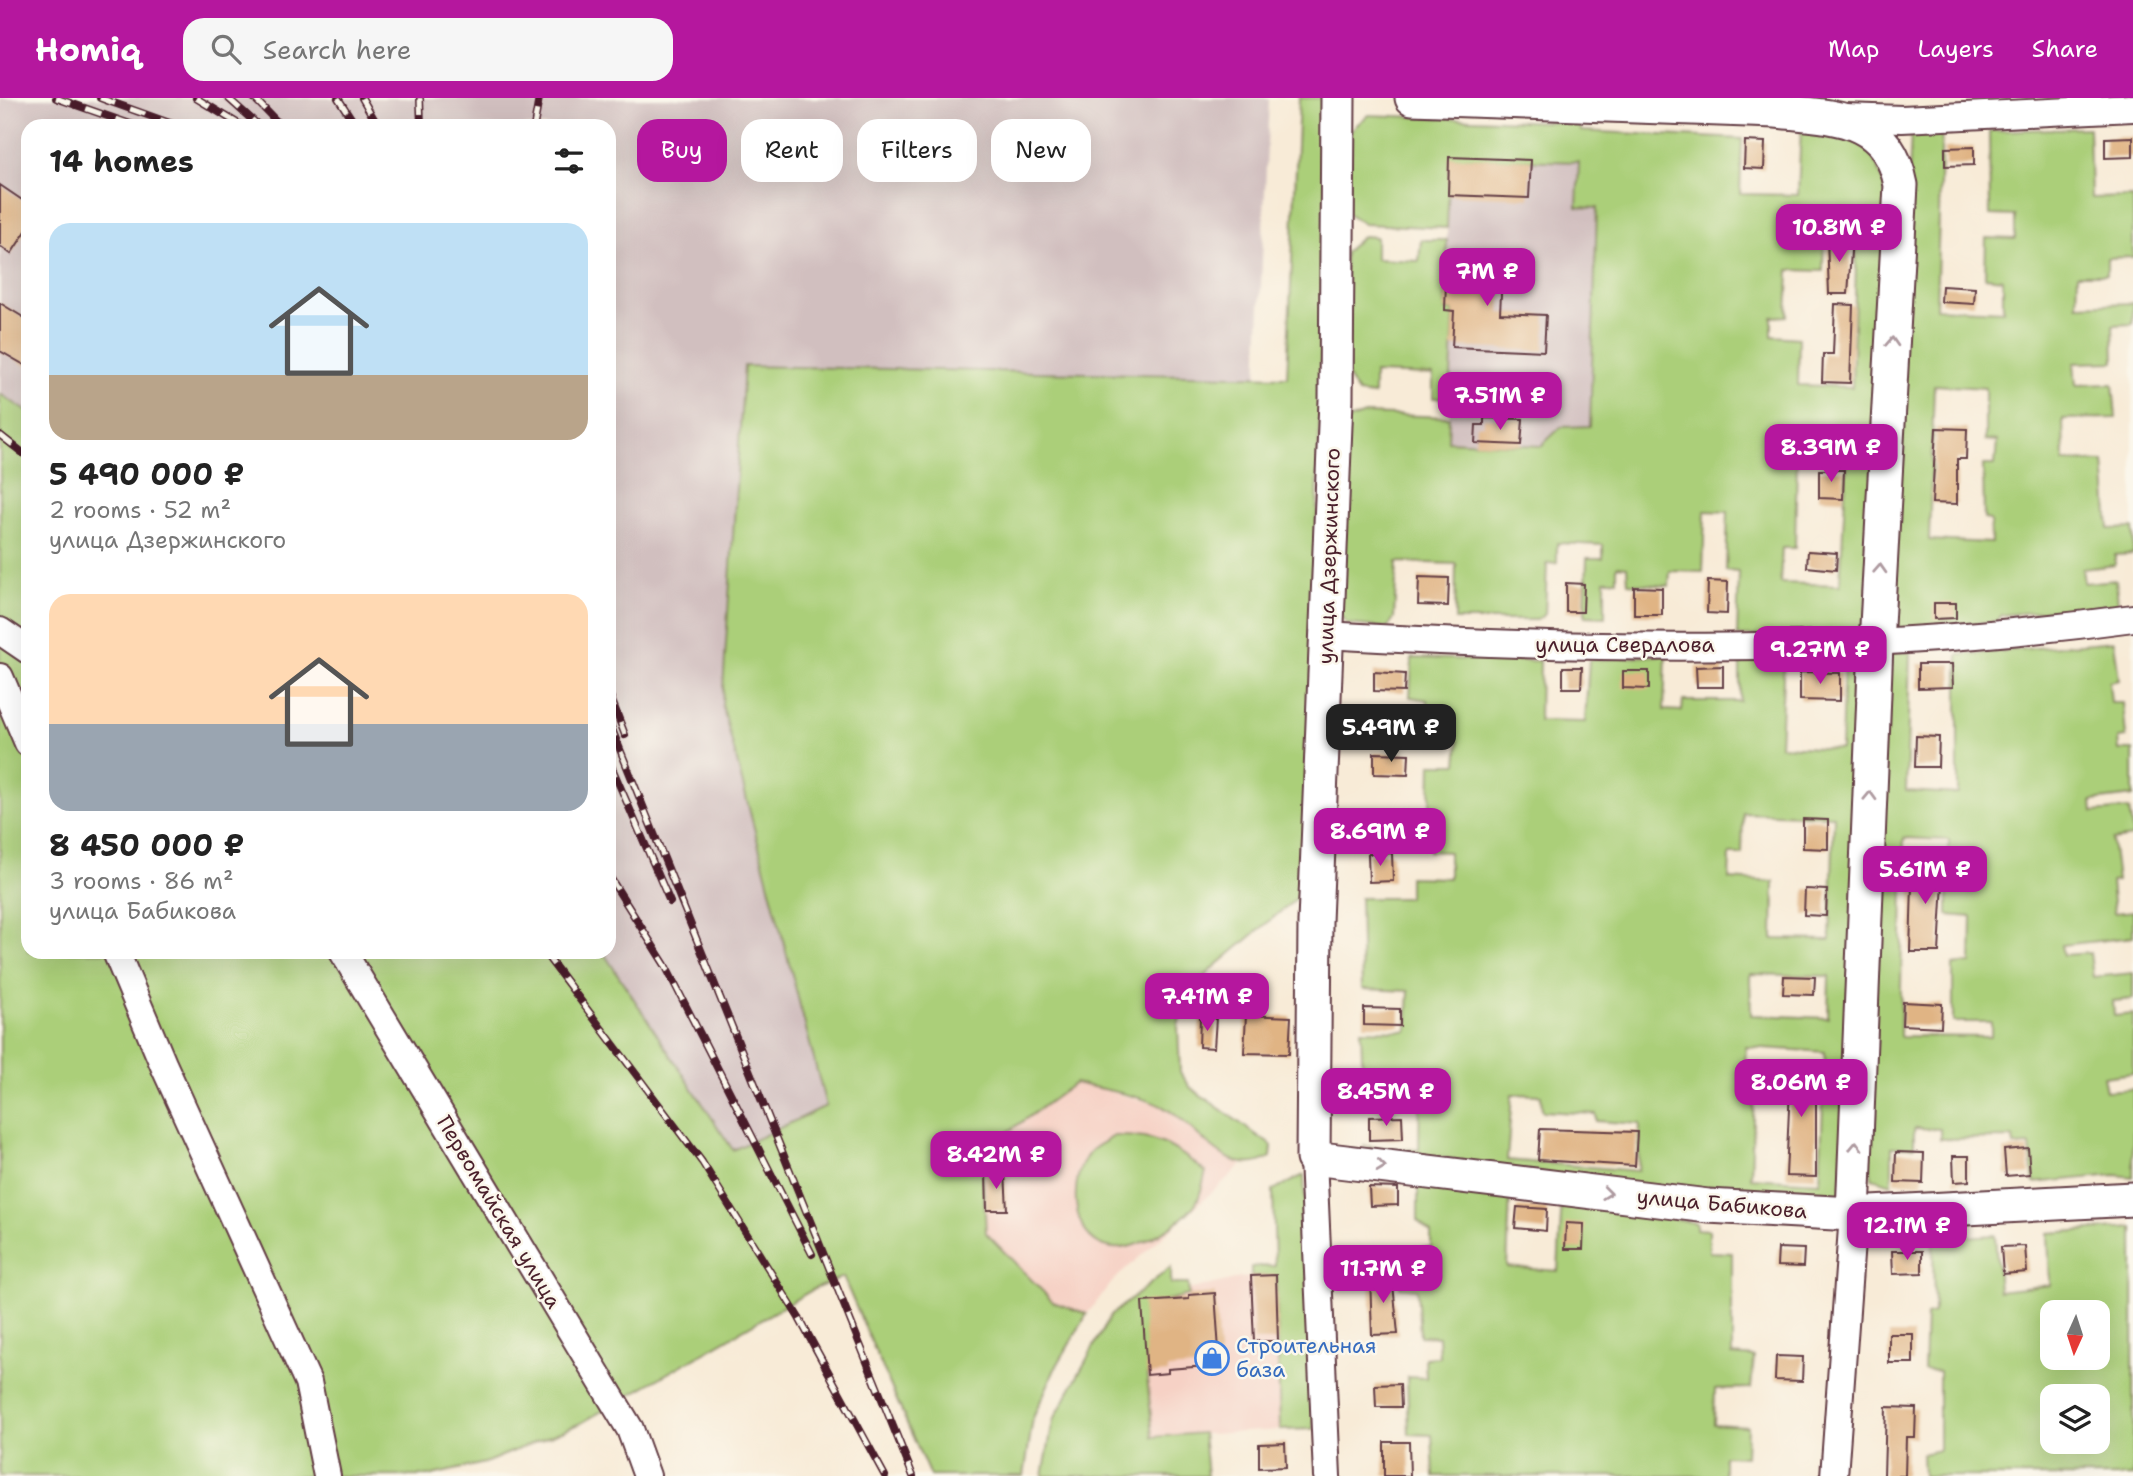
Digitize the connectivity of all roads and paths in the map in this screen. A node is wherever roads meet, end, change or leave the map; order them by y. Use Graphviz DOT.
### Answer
graph roads {
  1 [pos="1338,98"];
  2 [pos="1412,98"];
  3 [pos="2133,108"];
  4 [pos="1902,109"];
  5 [pos="1834,117"];
  6 [pos="1901,185"];
  7 [pos="2133,618"];
  8 [pos="0,631"];
  9 [pos="1325,635"];
  10 [pos="1876,643"];
  11 [pos="21,645"];
  12 [pos="0,677"];
  13 [pos="21,726"];
  14 [pos="119,959"];
  15 [pos="347,959"];
  16 [pos="1313,1157"];
  17 [pos="2133,1199"];
  18 [pos="1853,1214"];
  19 [pos="327,1476"];
  20 [pos="648,1476"];
  21 [pos="1327,1476"];
  22 [pos="1834,1476"];
  1 -- 9 [label="main road, улица Дзержинского"];
  2 -- 5 [label="main road"];
  3 -- 4 [label="street"];
  4 -- 5 [label="street"];
  4 -- 6 [label="street"];
  5 -- 6 [label="main road"];
  10 -- 6 [label="main road, one-way"];
  7 -- 10 [label="street, улица Свердлова"];
  8 -- 11 [label="street"];
  9 -- 10 [label="street, улица Свердлова"];
  9 -- 16 [label="main road, улица Дзержинского"];
  18 -- 10 [label="main road, one-way"];
  12 -- 13 [label="street"];
  14 -- 19 [label="street"];
  15 -- 20 [label="street, Первомайская улица"];
  16 -- 18 [label="main road, улица Бабикова, one-way"];
  16 -- 21 [label="street, улица Дзержинского"];
  17 -- 18 [label="main road, улица Бабикова"];
  18 -- 22 [label="street"];
}
